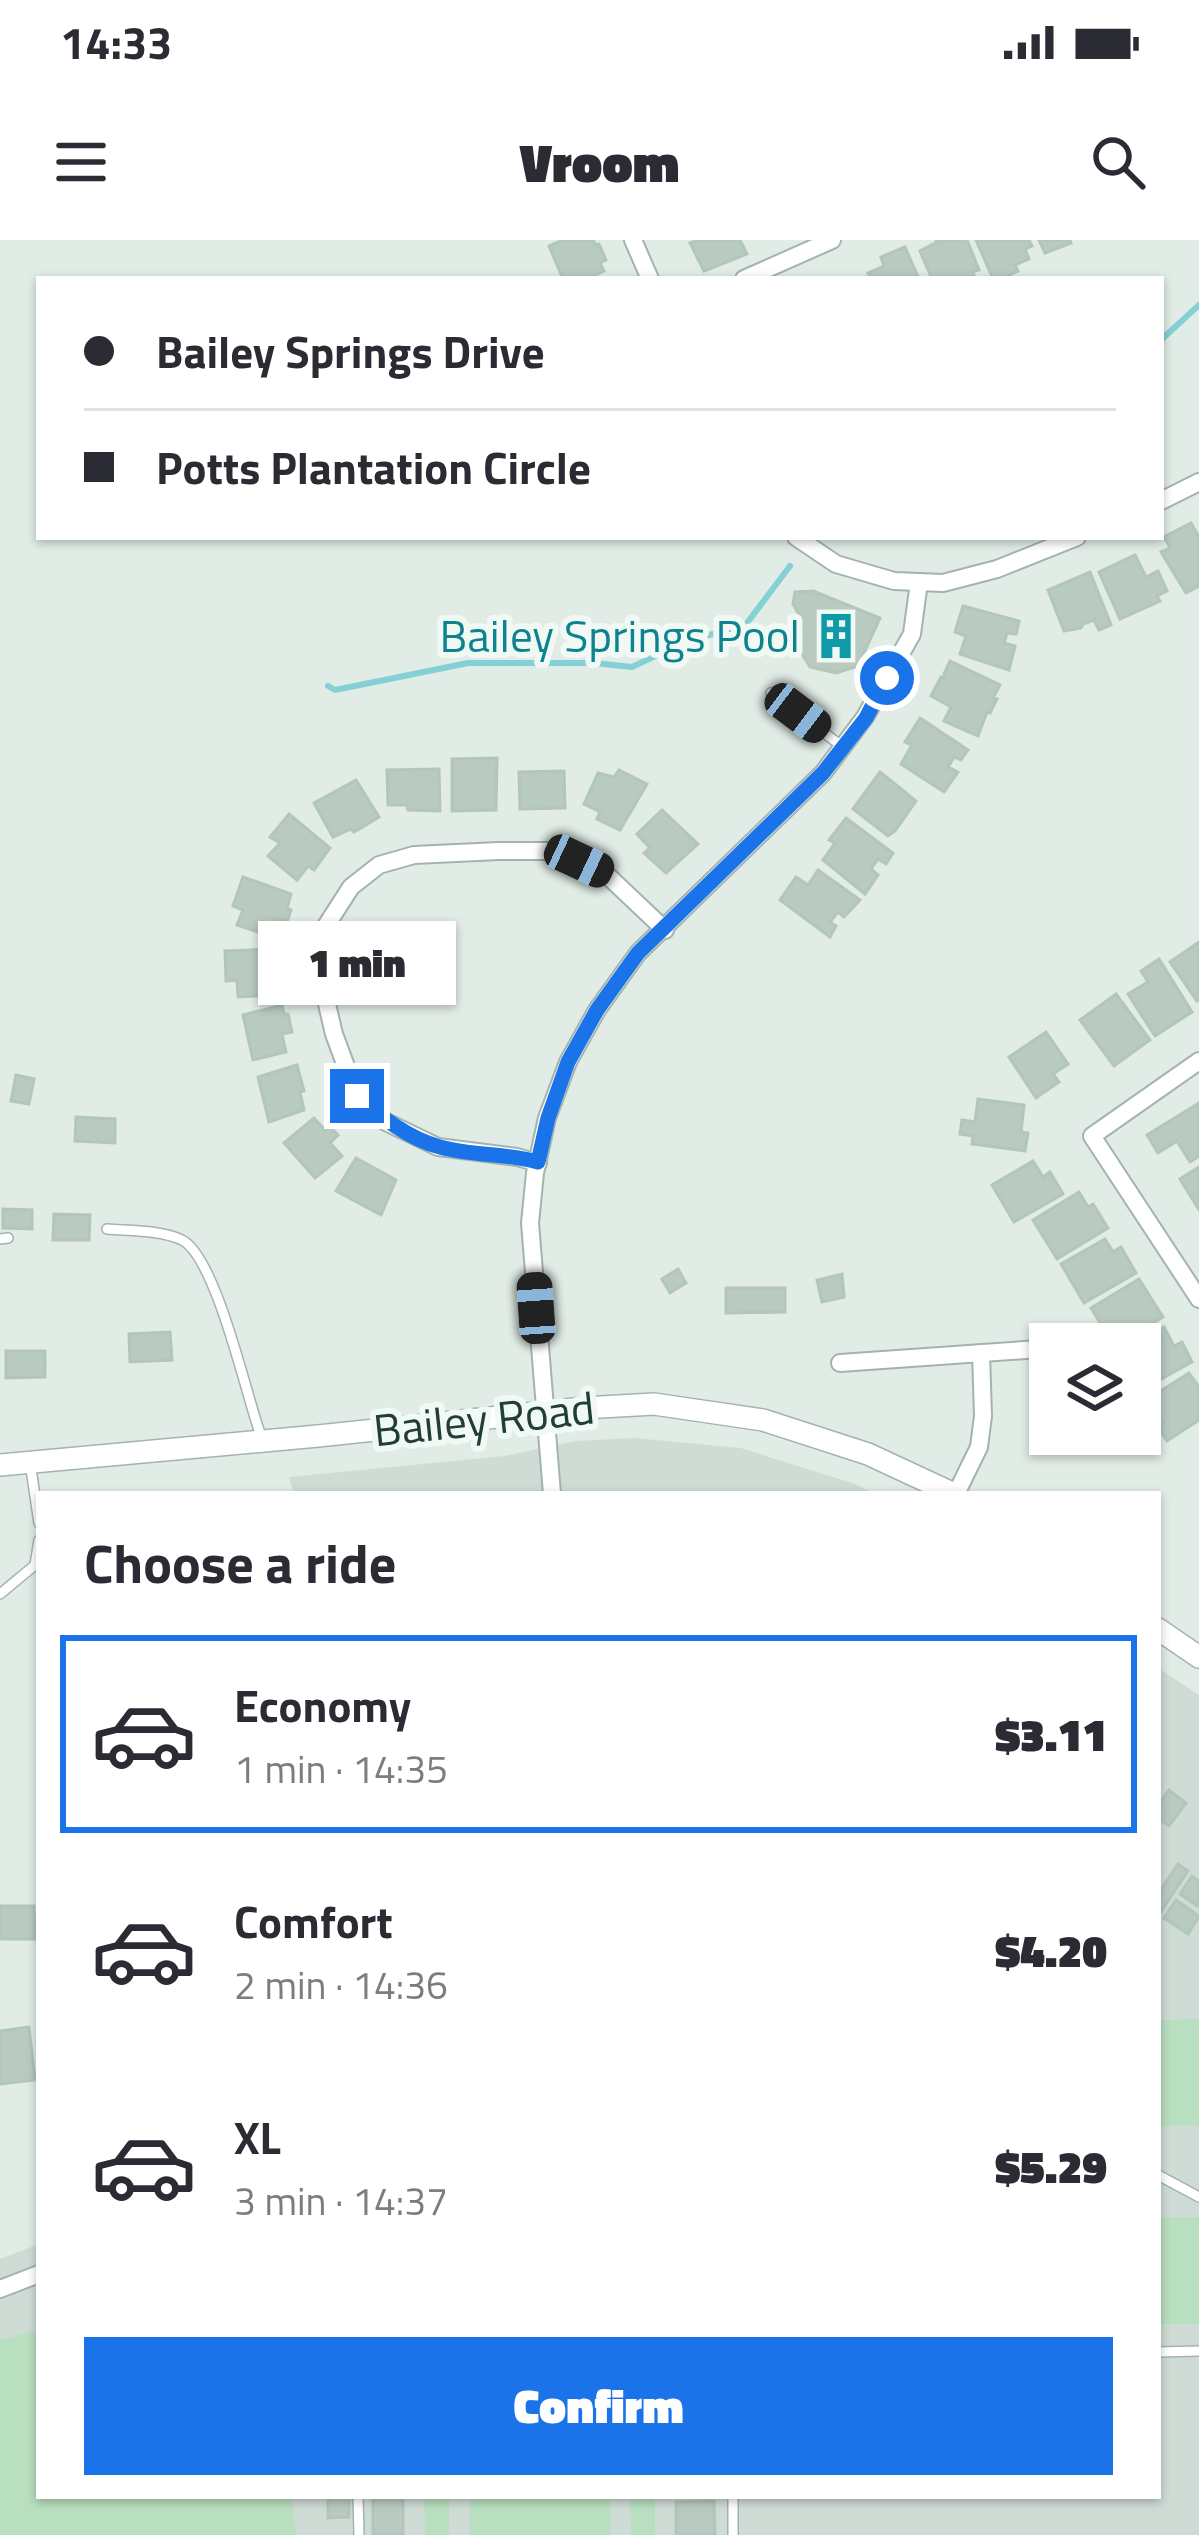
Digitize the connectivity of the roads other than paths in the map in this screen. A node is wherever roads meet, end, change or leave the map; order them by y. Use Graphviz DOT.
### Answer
graph roads {
  1 [pos="633,240"];
  2 [pos="825,242"];
  3 [pos="649,276"];
  4 [pos="751,276"];
  5 [pos="1199,482"];
  6 [pos="1164,500"];
  7 [pos="800,540"];
  8 [pos="1070,540"];
  9 [pos="919,582"];
  10 [pos="771,693"];
  11 [pos="843,747"];
  12 [pos="665,929"];
  13 [pos="1199,1061"];
  14 [pos="538,1162"];
  15 [pos="107,1229"];
  16 [pos="1199,1299"];
  17 [pos="1029,1349"];
  18 [pos="981,1353"];
  19 [pos="840,1363"];
  20 [pos="544,1413"];
  21 [pos="262,1439"];
  22 [pos="30,1462"];
  23 [pos="0,1465"];
  24 [pos="552,1491"];
  25 [pos="948,1491"];
  26 [pos="957,1491"];
  27 [pos="36,1503"];
  28 [pos="36,1559"];
  29 [pos="0,1594"];
  30 [pos="1161,1631"];
  31 [pos="1199,1657"];
  32 [pos="1161,2177"];
  33 [pos="1199,2197"];
  34 [pos="36,2275"];
  35 [pos="0,2289"];
  36 [pos="1199,2351"];
  37 [pos="1161,2352"];
  38 [pos="358,2499"];
  39 [pos="733,2499"];
  40 [pos="359,2535"];
  41 [pos="734,2535"];
  1 -- 3 [label="street"];
  2 -- 4 [label="street"];
  5 -- 6 [label="street"];
  7 -- 9 [label="street"];
  8 -- 9 [label="street"];
  9 -- 11 [label="street"];
  10 -- 11 [label="lane"];
  11 -- 12 [label="street"];
  12 -- 14 [label="street"];
  12 -- 14 [label="street"];
  13 -- 16 [label="street"];
  14 -- 20 [label="street"];
  15 -- 21 [label="lane"];
  17 -- 18 [label="street"];
  18 -- 19 [label="street"];
  18 -- 26 [label="street"];
  20 -- 21 [label="street, Bailey Road"];
  20 -- 24 [label="street"];
  20 -- 25 [label="street, Bailey Road"];
  21 -- 22 [label="street, Bailey Road"];
  22 -- 23 [label="street, Bailey Road"];
  22 -- 27 [label="lane"];
  28 -- 29 [label="lane"];
  30 -- 31 [label="street"];
  32 -- 33 [label="lane"];
  34 -- 35 [label="street"];
  36 -- 37 [label="lane"];
  38 -- 40 [label="lane"];
  39 -- 41 [label="lane"];
}
